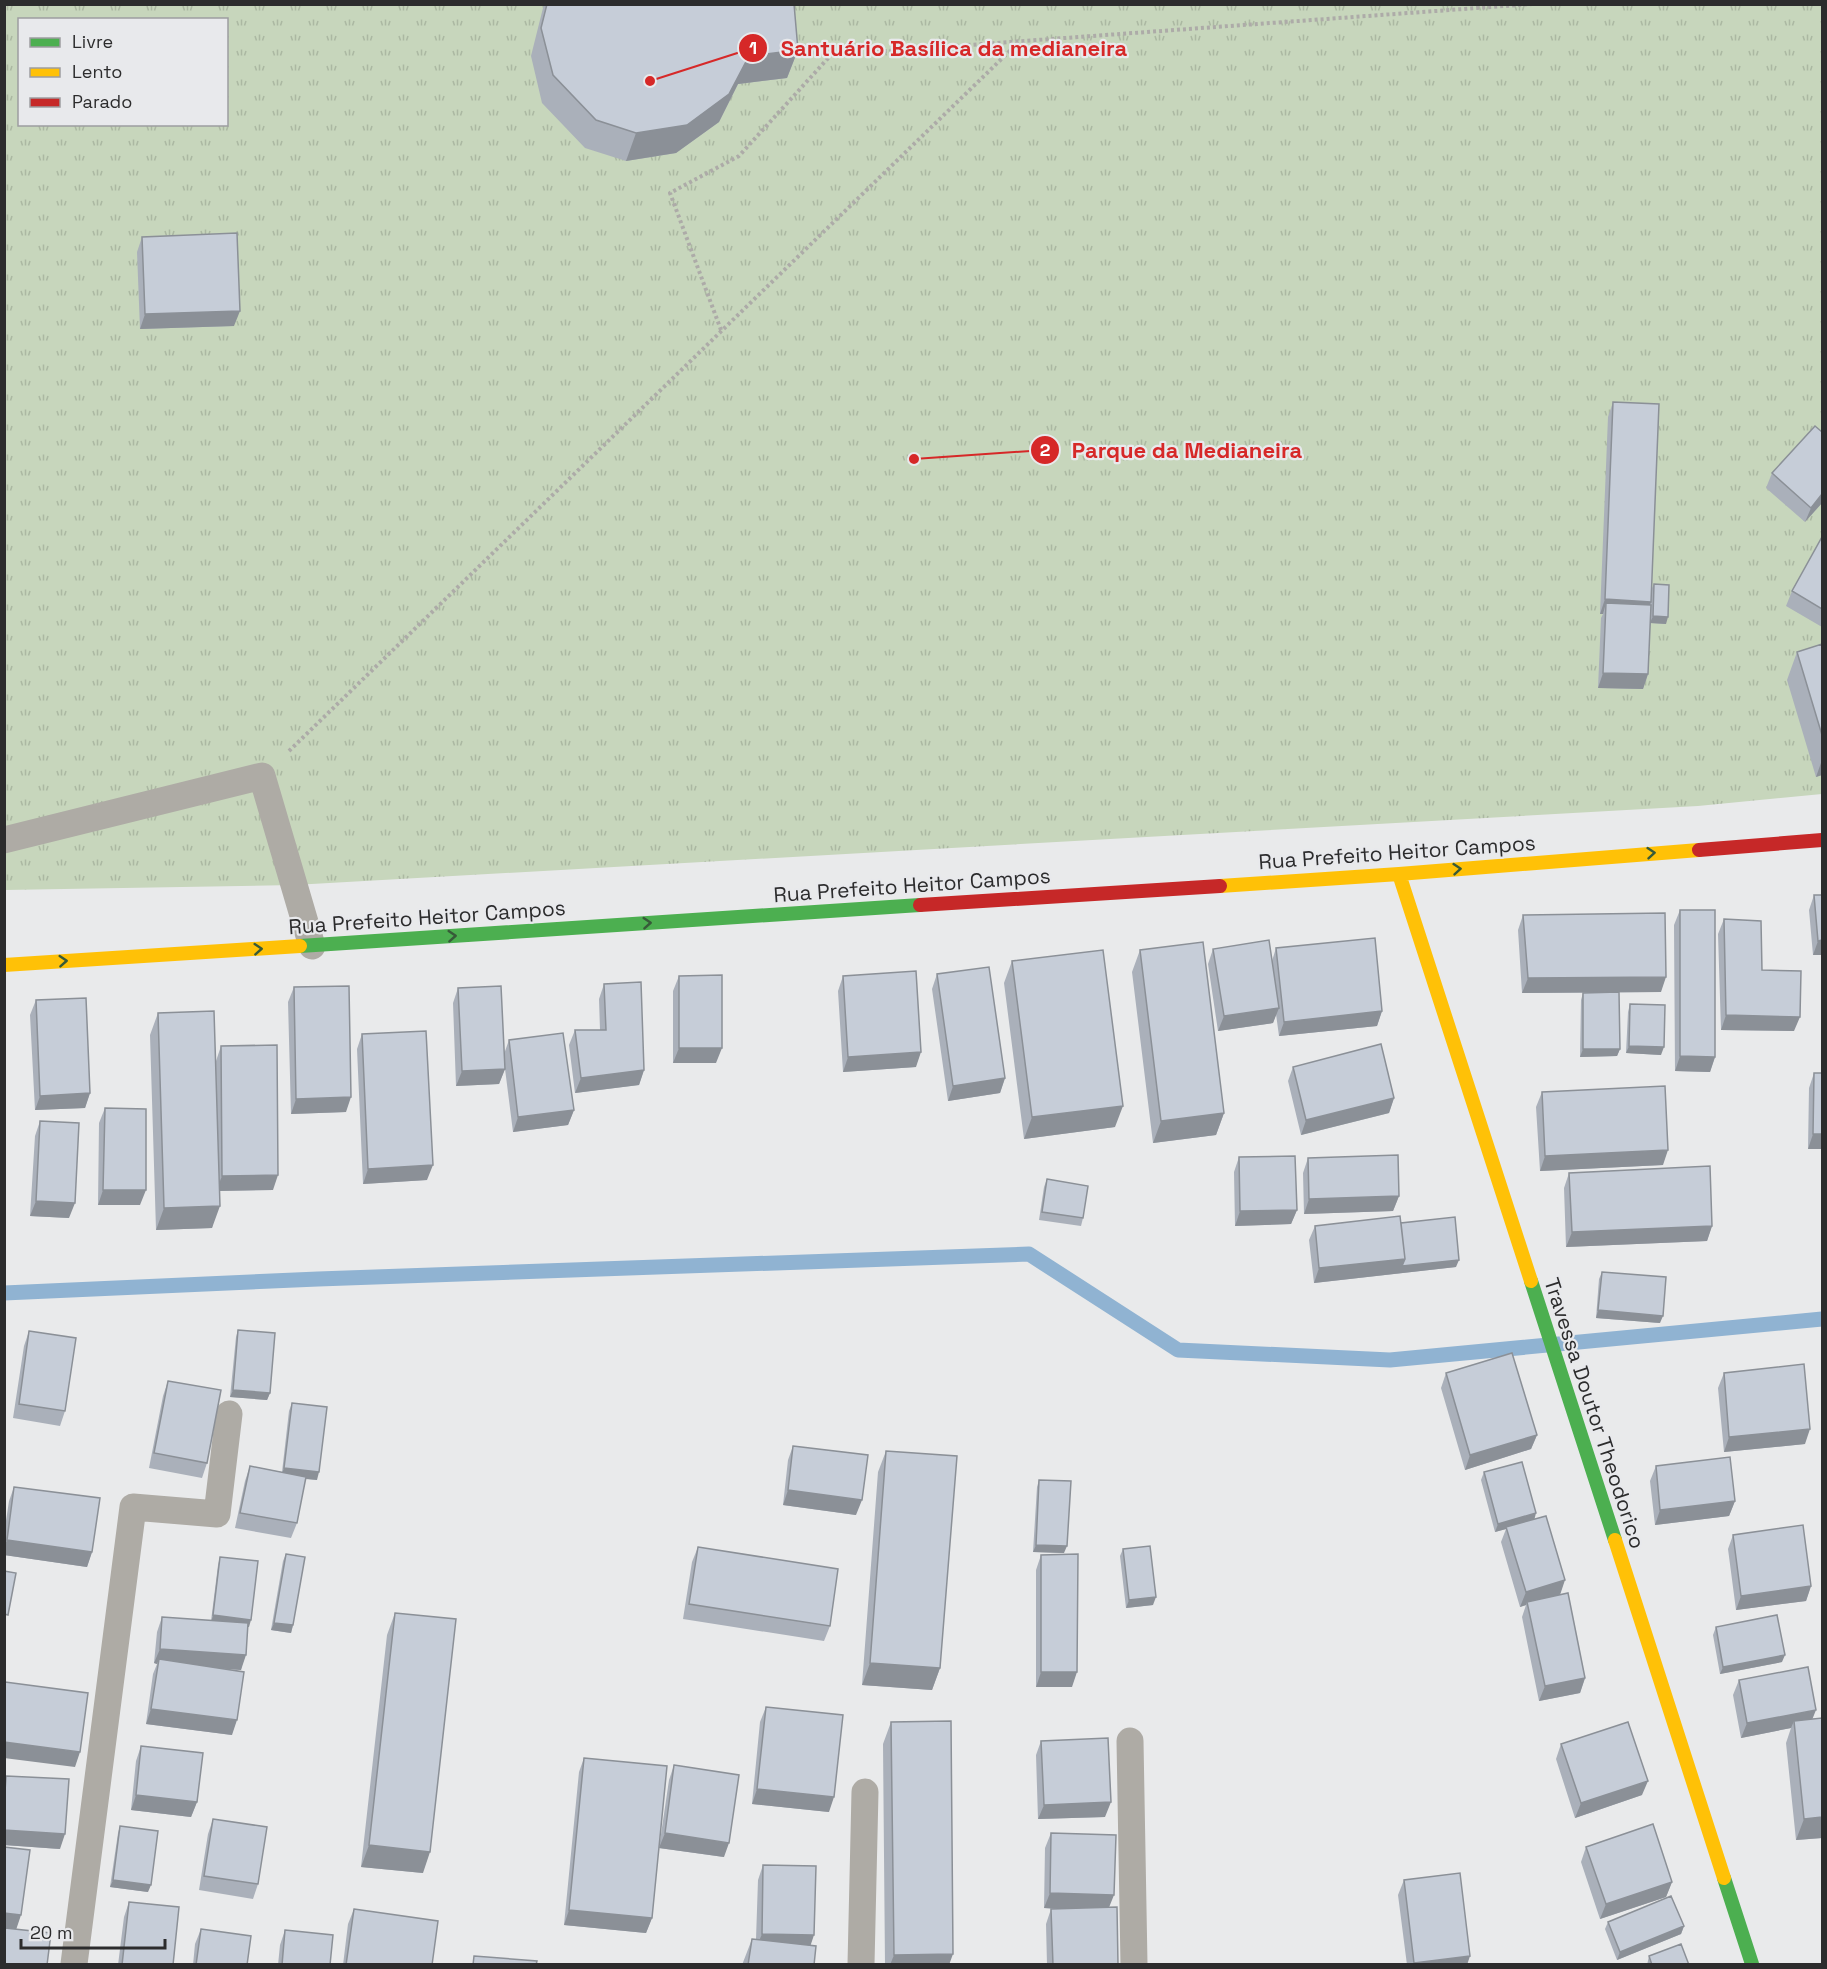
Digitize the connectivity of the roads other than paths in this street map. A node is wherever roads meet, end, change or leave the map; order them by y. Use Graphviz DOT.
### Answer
graph roads {
  1 [pos="4,840"];
  2 [pos="1822,840"];
  3 [pos="1399,874"];
  4 [pos="312,945"];
  5 [pos="4,965"];
  6 [pos="229,1414"];
  7 [pos="1130,1741"];
  8 [pos="865,1792"];
  9 [pos="74,1965"];
  10 [pos="861,1965"];
  11 [pos="1134,1965"];
  12 [pos="1752,1965"];
  1 -- 4 [label="lane"];
  3 -- 2 [label="street, Rua Prefeito Heitor Campos, one-way"];
  4 -- 3 [label="street, Rua Prefeito Heitor Campos, one-way"];
  3 -- 12 [label="street, Travessa Doutor Theodorico"];
  5 -- 4 [label="street, Rua Prefeito Heitor Campos, one-way"];
  6 -- 9 [label="lane"];
  7 -- 11 [label="lane"];
  8 -- 10 [label="lane"];
}
